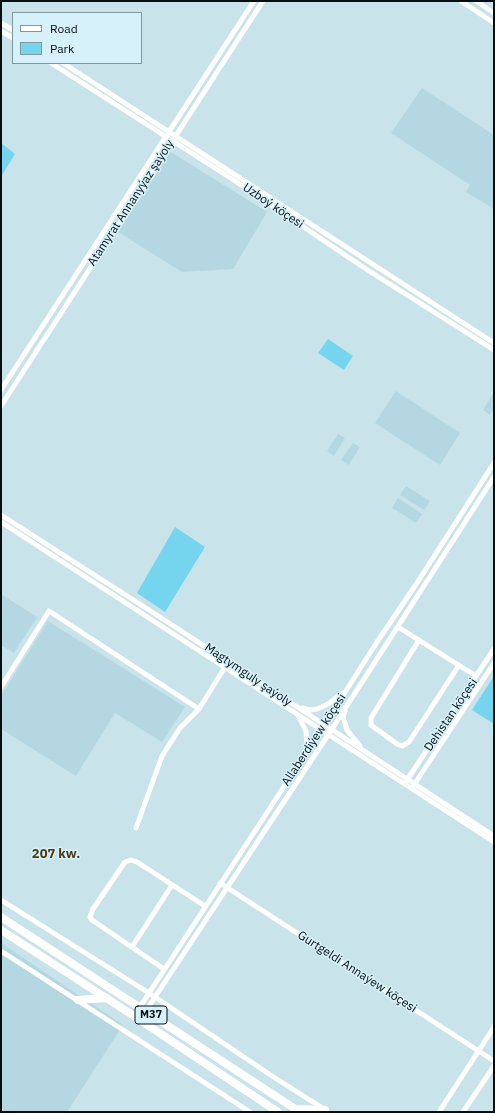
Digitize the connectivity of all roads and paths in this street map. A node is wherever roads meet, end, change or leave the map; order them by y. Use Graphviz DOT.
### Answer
graph roads {
  1 [pos="254,1"];
  2 [pos="263,1"];
  3 [pos="461,1"];
  4 [pos="476,1"];
  5 [pos="494,13"];
  6 [pos="1,23"];
  7 [pos="494,23"];
  8 [pos="12,29"];
  9 [pos="1,31"];
  10 [pos="12,37"];
  11 [pos="53,64"];
  12 [pos="65,64"];
  13 [pos="169,131"];
  14 [pos="176,135"];
  15 [pos="166,137"];
  16 [pos="172,141"];
  17 [pos="494,343"];
  18 [pos="494,350"];
  19 [pos="1,390"];
  20 [pos="1,406"];
  21 [pos="494,463"];
  22 [pos="494,477"];
  23 [pos="1,515"];
  24 [pos="1,522"];
  25 [pos="398,627"];
  26 [pos="419,640"];
  27 [pos="494,649"];
  28 [pos="494,663"];
  29 [pos="459,665"];
  30 [pos="226,668"];
  31 [pos="476,676"];
  32 [pos="352,681"];
  33 [pos="1,687"];
  34 [pos="292,705"];
  35 [pos="346,707"];
  36 [pos="199,709"];
  37 [pos="295,714"];
  38 [pos="324,724"];
  39 [pos="332,729"];
  40 [pos="321,730"];
  41 [pos="328,735"];
  42 [pos="368,753"];
  43 [pos="305,754"];
  44 [pos="407,780"];
  45 [pos="414,784"];
  46 [pos="136,828"];
  47 [pos="494,836"];
  48 [pos="494,842"];
  49 [pos="220,883"];
  50 [pos="172,885"];
  51 [pos="227,888"];
  52 [pos="1,900"];
  53 [pos="205,906"];
  54 [pos="1,917"];
  55 [pos="1,930"];
  56 [pos="132,947"];
  57 [pos="1,951"];
  58 [pos="164,969"];
  59 [pos="149,993"];
  60 [pos="155,997"];
  61 [pos="107,998"];
  62 [pos="78,1000"];
  63 [pos="143,1010"];
  64 [pos="137,1018"];
  65 [pos="494,1027"];
  66 [pos="479,1051"];
  67 [pos="494,1061"];
  68 [pos="494,1066"];
  69 [pos="298,1111"];
  70 [pos="327,1111"];
  71 [pos="250,1112"];
  72 [pos="278,1112"];
  73 [pos="438,1112"];
  74 [pos="463,1112"];
  1 -- 13 [label="street, Atamyrat Annanyýaz şaýoly"];
  2 -- 14 [label="street, Atamyrat Annanyýaz şaýoly"];
  3 -- 7 [label="street"];
  4 -- 5 [label="street"];
  6 -- 8 [label="street"];
  9 -- 10 [label="street"];
  11 -- 15 [label="street, Uzboý köçesi"];
  12 -- 13 [label="street, Uzboý köçesi"];
  13 -- 14 [label="street, Uzboý köçesi"];
  13 -- 15 [label="street, Atamyrat Annanyýaz şaýoly"];
  14 -- 16 [label="street, Atamyrat Annanyýaz şaýoly"];
  14 -- 17 [label="street, Uzboý köçesi"];
  15 -- 16 [label="street, Uzboý köçesi"];
  15 -- 19 [label="street, Atamyrat Annanyýaz şaýoly"];
  16 -- 18 [label="street, Uzboý köçesi"];
  16 -- 20 [label="street, Atamyrat Annanyýaz şaýoly"];
  21 -- 32 [label="street, Allaberdiýew köçesi"];
  22 -- 25 [label="street, Allaberdiýew köçesi"];
  23 -- 34 [label="street, Magtymguly şaýoly"];
  24 -- 30 [label="street, Magtymguly şaýoly"];
  25 -- 26 [label="street"];
  25 -- 35 [label="street, Allaberdiýew köçesi"];
  26 -- 29 [label="street"];
  26 -- 29 [label="street"];
  27 -- 31 [label="street, Dehistan köçesi"];
  28 -- 45 [label="street, Dehistan köçesi"];
  29 -- 31 [label="street"];
  30 -- 36 [label="street"];
  30 -- 37 [label="street, Magtymguly şaýoly"];
  31 -- 44 [label="street, Dehistan köçesi"];
  32 -- 34 [label="street"];
  32 -- 38 [label="street, Allaberdiýew köçesi"];
  33 -- 36 [label="street"];
  34 -- 38 [label="street, Magtymguly şaýoly"];
  35 -- 39 [label="street, Allaberdiýew köçesi"];
  35 -- 42 [label="street"];
  36 -- 46 [label="street"];
  37 -- 40 [label="street, Magtymguly şaýoly"];
  37 -- 43 [label="street"];
  38 -- 39 [label="street, Magtymguly şaýoly"];
  38 -- 40 [label="street, Allaberdiýew köçesi"];
  39 -- 41 [label="street, Allaberdiýew köçesi"];
  39 -- 42 [label="street, Magtymguly şaýoly"];
  40 -- 41 [label="street, Magtymguly şaýoly"];
  40 -- 43 [label="street, Allaberdiýew köçesi"];
  41 -- 48 [label="street, Magtymguly şaýoly"];
  41 -- 51 [label="street, Allaberdiýew köçesi"];
  42 -- 44 [label="street, Magtymguly şaýoly"];
  43 -- 49 [label="street, Allaberdiýew köçesi"];
  44 -- 45 [label="street, Magtymguly şaýoly"];
  45 -- 47 [label="street, Magtymguly şaýoly"];
  49 -- 51 [label="street, Gurtgeldi Annaýew köçesi"];
  49 -- 53 [label="street, Allaberdiýew köçesi"];
  50 -- 53 [label="street"];
  50 -- 56 [label="street"];
  50 -- 56 [label="street"];
  51 -- 60 [label="street, Allaberdiýew köçesi"];
  51 -- 66 [label="street, Gurtgeldi Annaýew köçesi"];
  52 -- 59 [label="street"];
  53 -- 58 [label="street, Allaberdiýew köçesi"];
  54 -- 63 [label="highway, M37 / M37"];
  55 -- 61 [label="highway, M37 / M37"];
  56 -- 58 [label="street"];
  57 -- 62 [label="street"];
  58 -- 59 [label="street, Allaberdiýew köçesi"];
  59 -- 60 [label="street"];
  59 -- 63 [label="street, Allaberdiýew köçesi"];
  60 -- 63 [label="street, Allaberdiýew köçesi"];
  60 -- 70 [label="street"];
  61 -- 62 [label="highway"];
  61 -- 64 [label="highway, M37 / M37"];
  62 -- 71 [label="street"];
  63 -- 64 [label="street, Allaberdiýew köçesi"];
  63 -- 64 [label="street, Allaberdiýew köçesi"];
  63 -- 69 [label="highway, M37 / M37"];
  64 -- 72 [label="highway, M37 / M37"];
  65 -- 66 [label="street"];
  66 -- 67 [label="street, Gurtgeldi Annaýew köçesi"];
  66 -- 73 [label="street"];
  68 -- 74 [label="street"];
  69 -- 70 [label="highway"];
}
